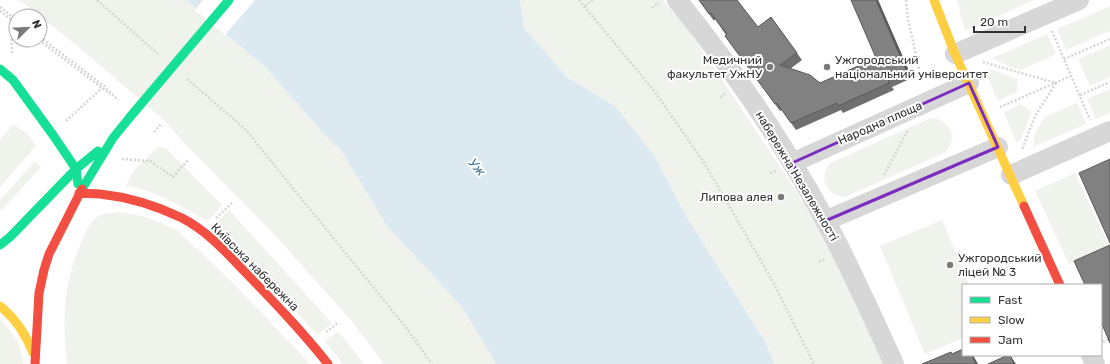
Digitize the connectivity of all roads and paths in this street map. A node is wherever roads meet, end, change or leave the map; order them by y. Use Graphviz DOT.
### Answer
graph roads {
  1 [pos="97,0"];
  2 [pos="229,0"];
  3 [pos="579,0"];
  4 [pos="593,0"];
  5 [pos="661,0"];
  6 [pos="678,0"];
  7 [pos="906,0"];
  8 [pos="934,0"];
  9 [pos="1079,0"];
  10 [pos="585,6"];
  11 [pos="652,8"];
  12 [pos="1045,15"];
  13 [pos="1110,39"];
  14 [pos="48,43"];
  15 [pos="48,47"];
  16 [pos="955,54"];
  17 [pos="162,57"];
  18 [pos="1064,59"];
  19 [pos="981,61"];
  20 [pos="0,69"];
  21 [pos="1071,76"];
  22 [pos="185,78"];
  23 [pos="922,82"];
  24 [pos="1110,82"];
  25 [pos="969,83"];
  26 [pos="1056,83"];
  27 [pos="102,88"];
  28 [pos="1080,95"];
  29 [pos="983,114"];
  30 [pos="64,124"];
  31 [pos="162,124"];
  32 [pos="909,126"];
  33 [pos="154,132"];
  34 [pos="1104,134"];
  35 [pos="112,138"];
  36 [pos="998,147"];
  37 [pos="1023,154"];
  38 [pos="117,159"];
  39 [pos="188,160"];
  40 [pos="796,161"];
  41 [pos="76,170"];
  42 [pos="1011,175"];
  43 [pos="881,180"];
  44 [pos="79,193"];
  45 [pos="232,203"];
  46 [pos="216,219"];
  47 [pos="829,220"];
  48 [pos="0,245"];
  49 [pos="1060,284"];
  50 [pos="0,306"];
  51 [pos="35,361"];
  52 [pos="328,364"];
  53 [pos="432,364"];
  54 [pos="814,364"];
  55 [pos="894,364"];
  1 -- 17 [label="path"];
  2 -- 35 [label="street, bridge"];
  3 -- 10 [label="path"];
  4 -- 10 [label="path"];
  5 -- 11 [label="path"];
  6 -- 40 [label="street, набережна Незалежності"];
  7 -- 23 [label="path"];
  8 -- 16 [label="street"];
  9 -- 12 [label="street"];
  10 -- 54 [label="path"];
  12 -- 16 [label="street"];
  12 -- 18 [label="path"];
  13 -- 18 [label="path"];
  14 -- 27 [label="path"];
  15 -- 27 [label="path"];
  16 -- 25 [label="street"];
  18 -- 21 [label="path"];
  19 -- 26 [label="path"];
  20 -- 41 [label="street"];
  21 -- 26 [label="path"];
  21 -- 28 [label="path"];
  22 -- 53 [label="path"];
  24 -- 28 [label="path"];
  25 -- 29 [label="street"];
  25 -- 40 [label="street, Народна площа"];
  26 -- 29 [label="path"];
  26 -- 37 [label="path"];
  27 -- 30 [label="path"];
  28 -- 34 [label="path"];
  29 -- 36 [label="street"];
  31 -- 33 [label="path"];
  32 -- 43 [label="path"];
  34 -- 42 [label="street"];
  35 -- 41 [label="street"];
  35 -- 44 [label="street"];
  36 -- 42 [label="street"];
  36 -- 47 [label="street"];
  38 -- 39 [label="path"];
  40 -- 47 [label="street, набережна Незалежності"];
  41 -- 44 [label="street"];
  41 -- 48 [label="street"];
  42 -- 49 [label="street"];
  44 -- 51 [label="street"];
  44 -- 52 [label="street, Київська набережна"];
  45 -- 46 [label="path"];
  47 -- 55 [label="street, набережна Незалежності"];
  50 -- 51 [label="street"];
}
